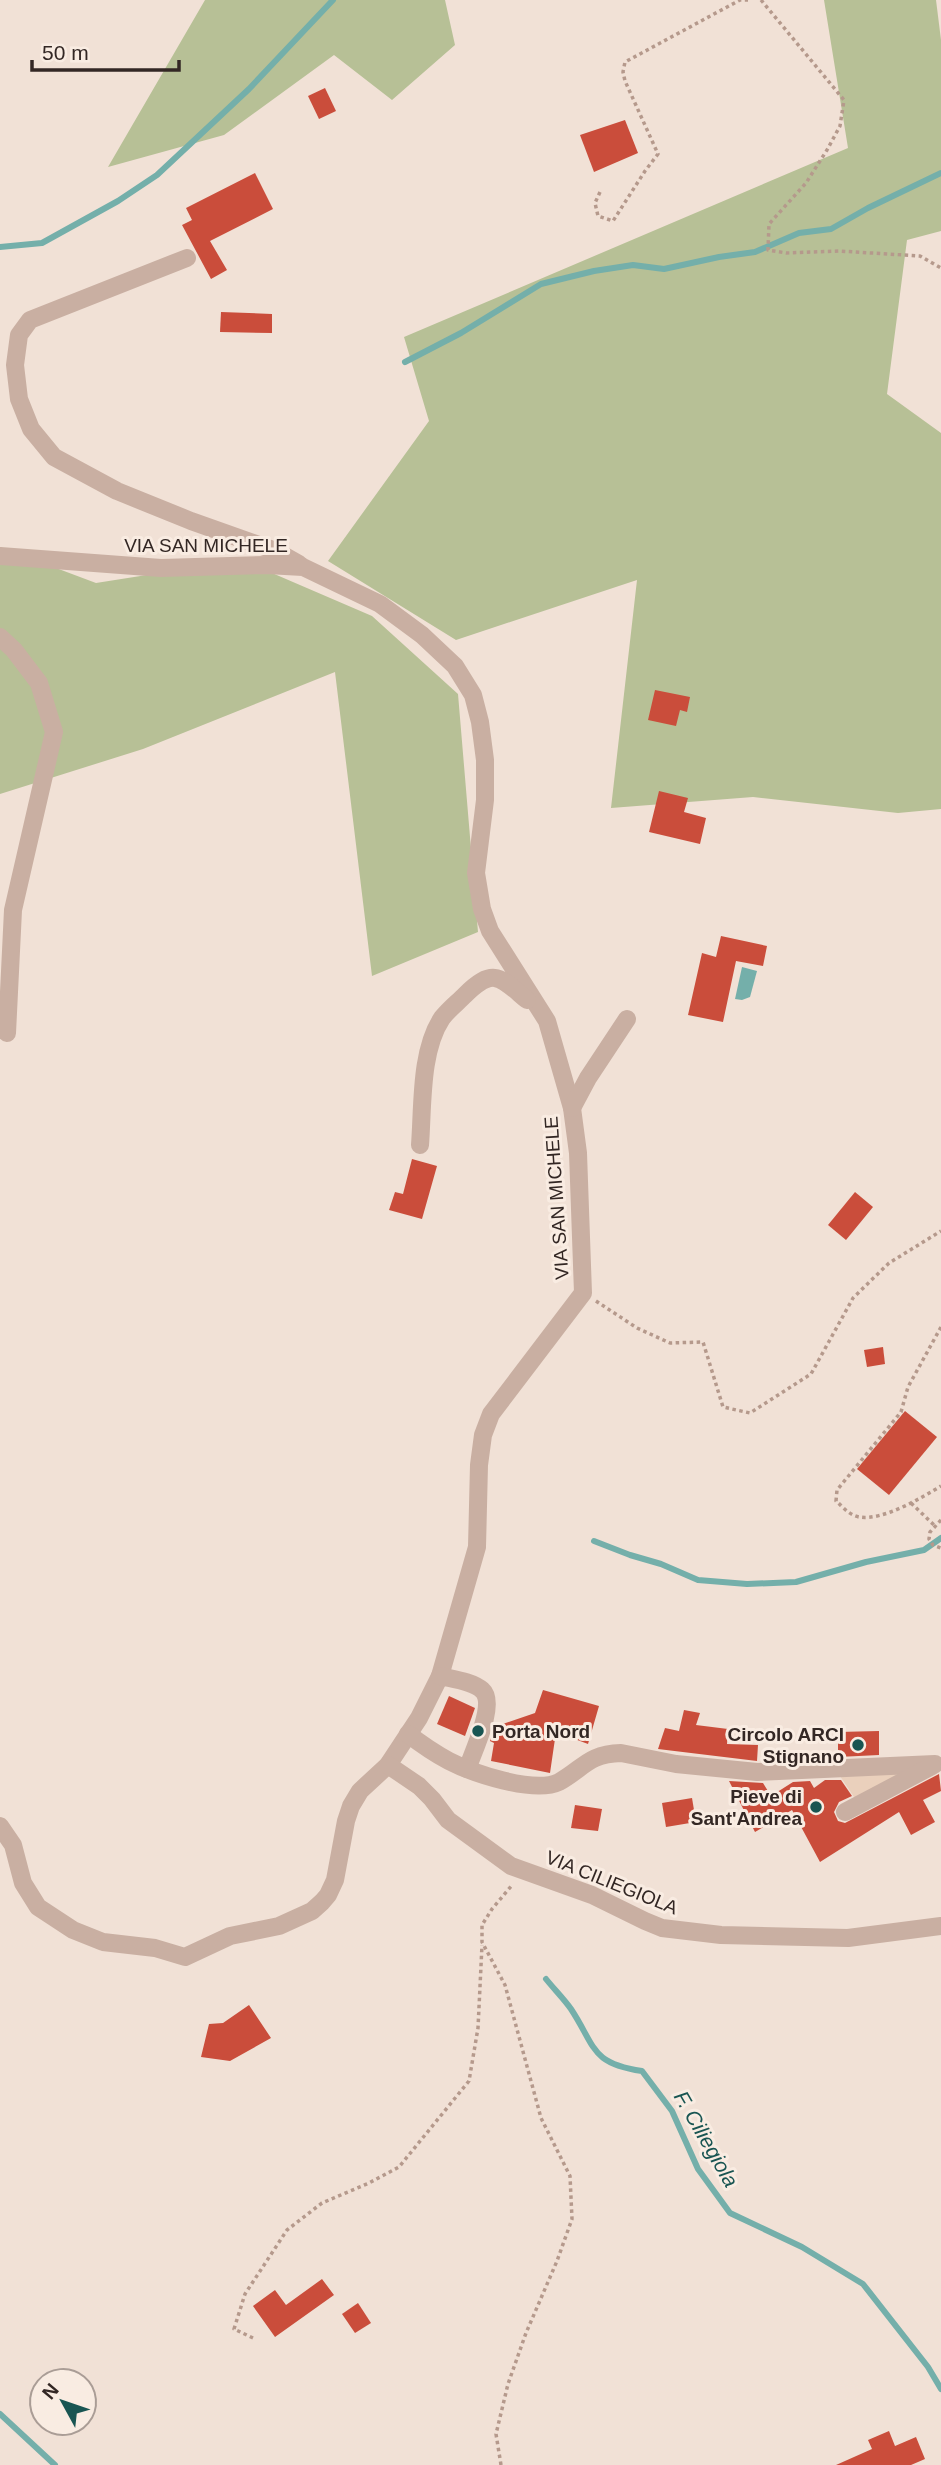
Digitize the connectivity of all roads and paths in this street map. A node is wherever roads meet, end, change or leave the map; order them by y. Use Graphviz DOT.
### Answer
graph roads {
  1 [pos="748,0"];
  2 [pos="761,0"];
  3 [pos="600,192"];
  4 [pos="187,258"];
  5 [pos="941,268"];
  6 [pos="0,556"];
  7 [pos="303,567"];
  8 [pos="0,637"];
  9 [pos="541,1011"];
  10 [pos="627,1018"];
  11 [pos="7,1033"];
  12 [pos="572,1108"];
  13 [pos="420,1145"];
  14 [pos="941,1231"];
  15 [pos="583,1293"];
  16 [pos="941,1327"];
  17 [pos="941,1486"];
  18 [pos="911,1503"];
  19 [pos="941,1520"];
  20 [pos="935,1526"];
  21 [pos="941,1548"];
  22 [pos="440,1676"];
  23 [pos="408,1734"];
  24 [pos="938,1763"];
  25 [pos="388,1765"];
  26 [pos="467,1769"];
  27 [pos="845,1812"];
  28 [pos="0,1826"];
  29 [pos="534,1873"];
  30 [pos="941,1926"];
  31 [pos="482,1942"];
  32 [pos="253,2338"];
  33 [pos="500,2465"];
  1 -- 3 [label="path"];
  2 -- 5 [label="path"];
  4 -- 7 [label="street"];
  6 -- 7 [label="street, VIA SAN MICHELE"];
  7 -- 9 [label="street, VIA SAN MICHELE"];
  8 -- 11 [label="street"];
  9 -- 12 [label="street, VIA SAN MICHELE"];
  9 -- 13 [label="street"];
  10 -- 12 [label="street"];
  12 -- 15 [label="street, VIA SAN MICHELE"];
  14 -- 15 [label="path"];
  15 -- 22 [label="street, VIA SAN MICHELE"];
  16 -- 18 [label="path"];
  17 -- 18 [label="path"];
  18 -- 20 [label="path"];
  19 -- 20 [label="path"];
  20 -- 21 [label="path"];
  22 -- 23 [label="street, VIA SAN MICHELE"];
  22 -- 26 [label="street"];
  23 -- 25 [label="street, VIA SAN MICHELE"];
  23 -- 26 [label="street"];
  24 -- 26 [label="street"];
  24 -- 27 [label="street"];
  25 -- 28 [label="street, VIA SAN MICHELE"];
  25 -- 29 [label="street, VIA CILIEGIOLA"];
  29 -- 30 [label="street, VIA CILIEGIOLA"];
  29 -- 31 [label="path"];
  31 -- 32 [label="path"];
  31 -- 33 [label="path"];
}
